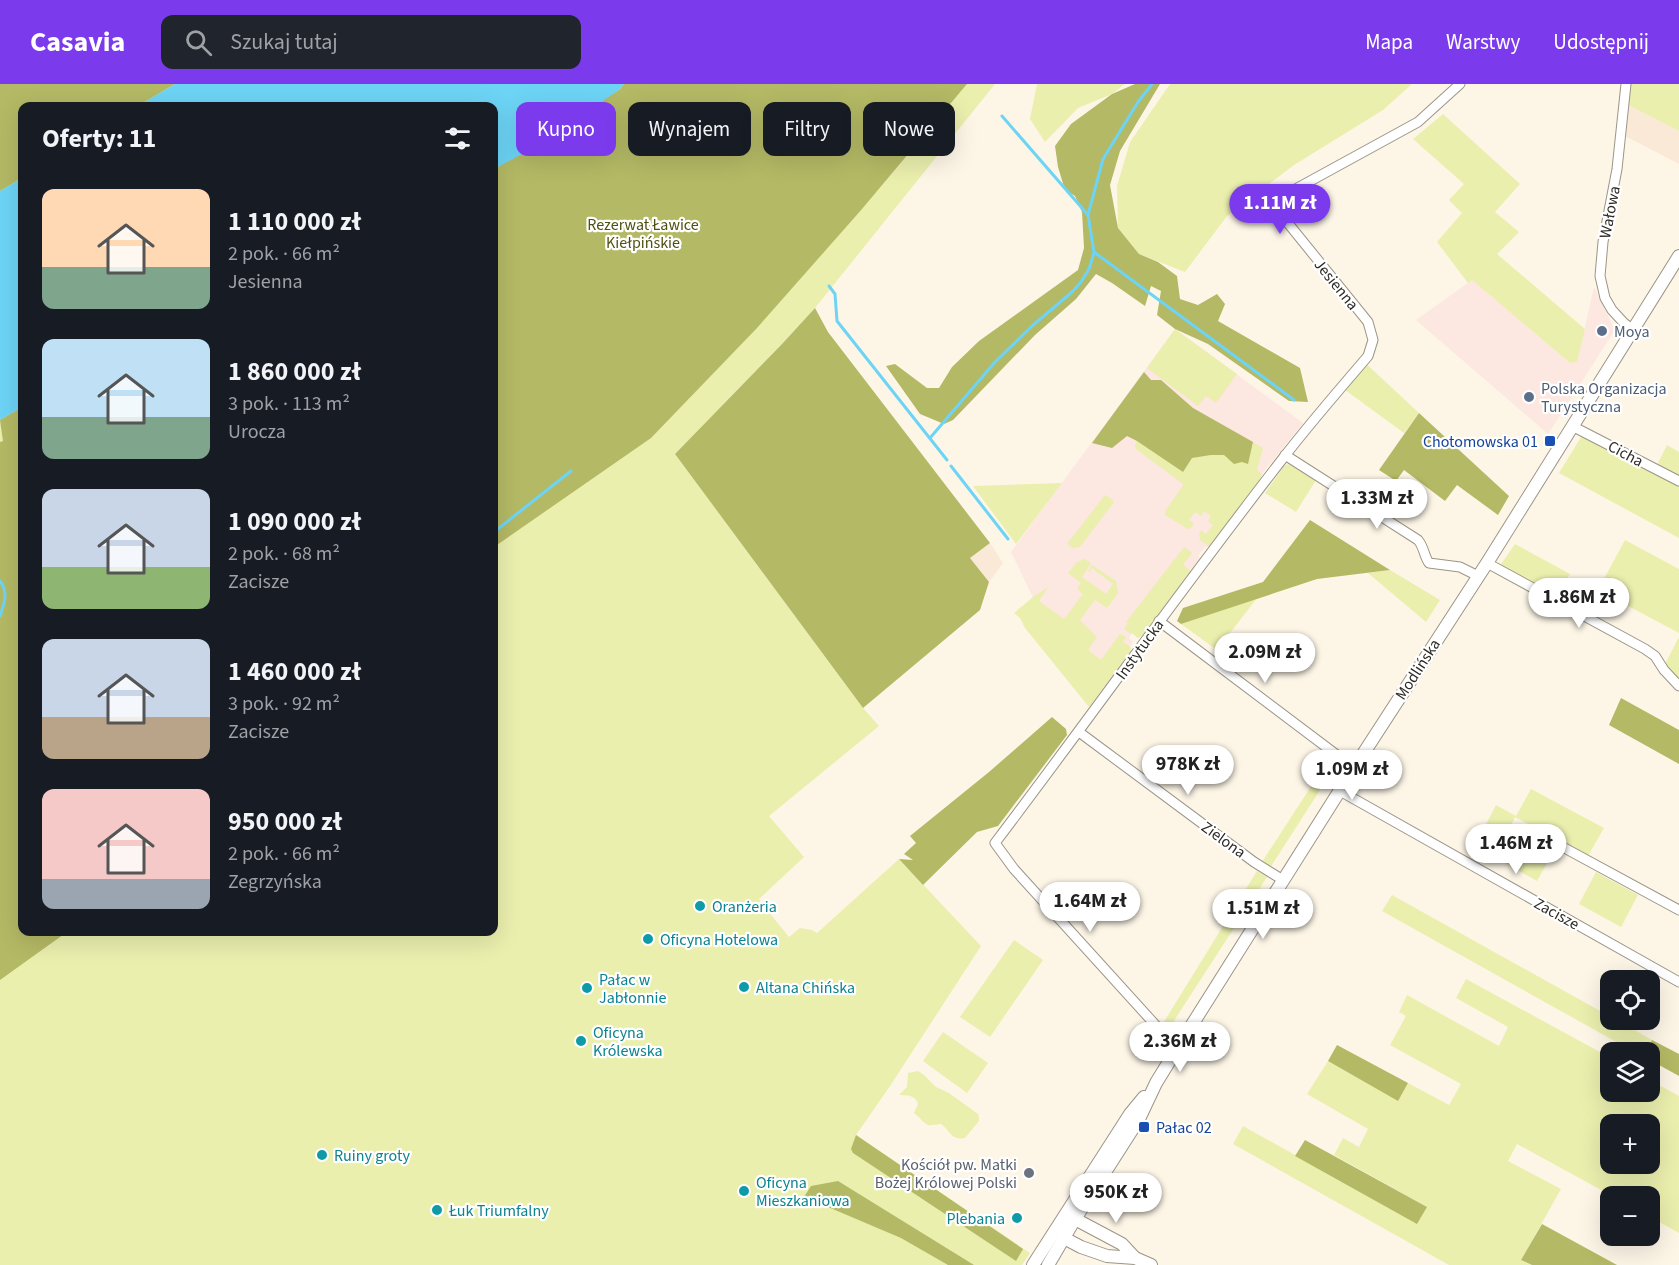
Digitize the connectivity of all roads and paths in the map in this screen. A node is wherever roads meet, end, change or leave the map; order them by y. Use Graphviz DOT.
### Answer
graph roads {
  1 [pos="1460,84"];
  2 [pos="1626,84"];
  3 [pos="1679,256"];
  4 [pos="1632,329"];
  5 [pos="1572,426"];
  6 [pos="1285,456"];
  7 [pos="1679,482"];
  8 [pos="1487,563"];
  9 [pos="1478,576"];
  10 [pos="1159,621"];
  11 [pos="1679,686"];
  12 [pos="1079,732"];
  13 [pos="1354,768"];
  14 [pos="1340,791"];
  15 [pos="1559,846"];
  16 [pos="1284,880"];
  17 [pos="1679,910"];
  18 [pos="1679,982"];
  19 [pos="1179,1047"];
  20 [pos="1156,1083"];
  21 [pos="1075,1219"];
  22 [pos="1061,1221"];
  23 [pos="1064,1238"];
  24 [pos="1135,1258"];
  25 [pos="1033,1265"];
  26 [pos="1048,1265"];
  27 [pos="1151,1265"];
  1 -- 6 [label="street, Jesienna"];
  2 -- 4 [label="street, Wałowa"];
  3 -- 4 [label="main road, Modlińska"];
  4 -- 5 [label="main road, Modlińska"];
  5 -- 7 [label="street, Cicha"];
  5 -- 8 [label="main road, Modlińska"];
  6 -- 9 [label="street"];
  6 -- 10 [label="street, Instytucka"];
  8 -- 9 [label="main road, Modlińska"];
  8 -- 11 [label="street"];
  9 -- 13 [label="main road, Modlińska"];
  10 -- 12 [label="street, Instytucka"];
  10 -- 13 [label="street"];
  12 -- 16 [label="street, Zielona"];
  12 -- 19 [label="street, Instytucka"];
  13 -- 14 [label="main road, Modlińska"];
  14 -- 16 [label="main road, Modlińska"];
  14 -- 18 [label="street, Zacisze"];
  15 -- 17 [label="street"];
  16 -- 19 [label="main road, Modlińska"];
  19 -- 20 [label="main road, Modlińska"];
  20 -- 21 [label="main road, Modlińska"];
  20 -- 22 [label="main road, Modlińska"];
  21 -- 22 [label="main road"];
  21 -- 23 [label="main road, Modlińska"];
  21 -- 24 [label="main road"];
  22 -- 23 [label="main road"];
  22 -- 25 [label="main road, Modlińska"];
  23 -- 24 [label="main road"];
  23 -- 26 [label="main road, Modlińska"];
  24 -- 27 [label="main road"];
}
